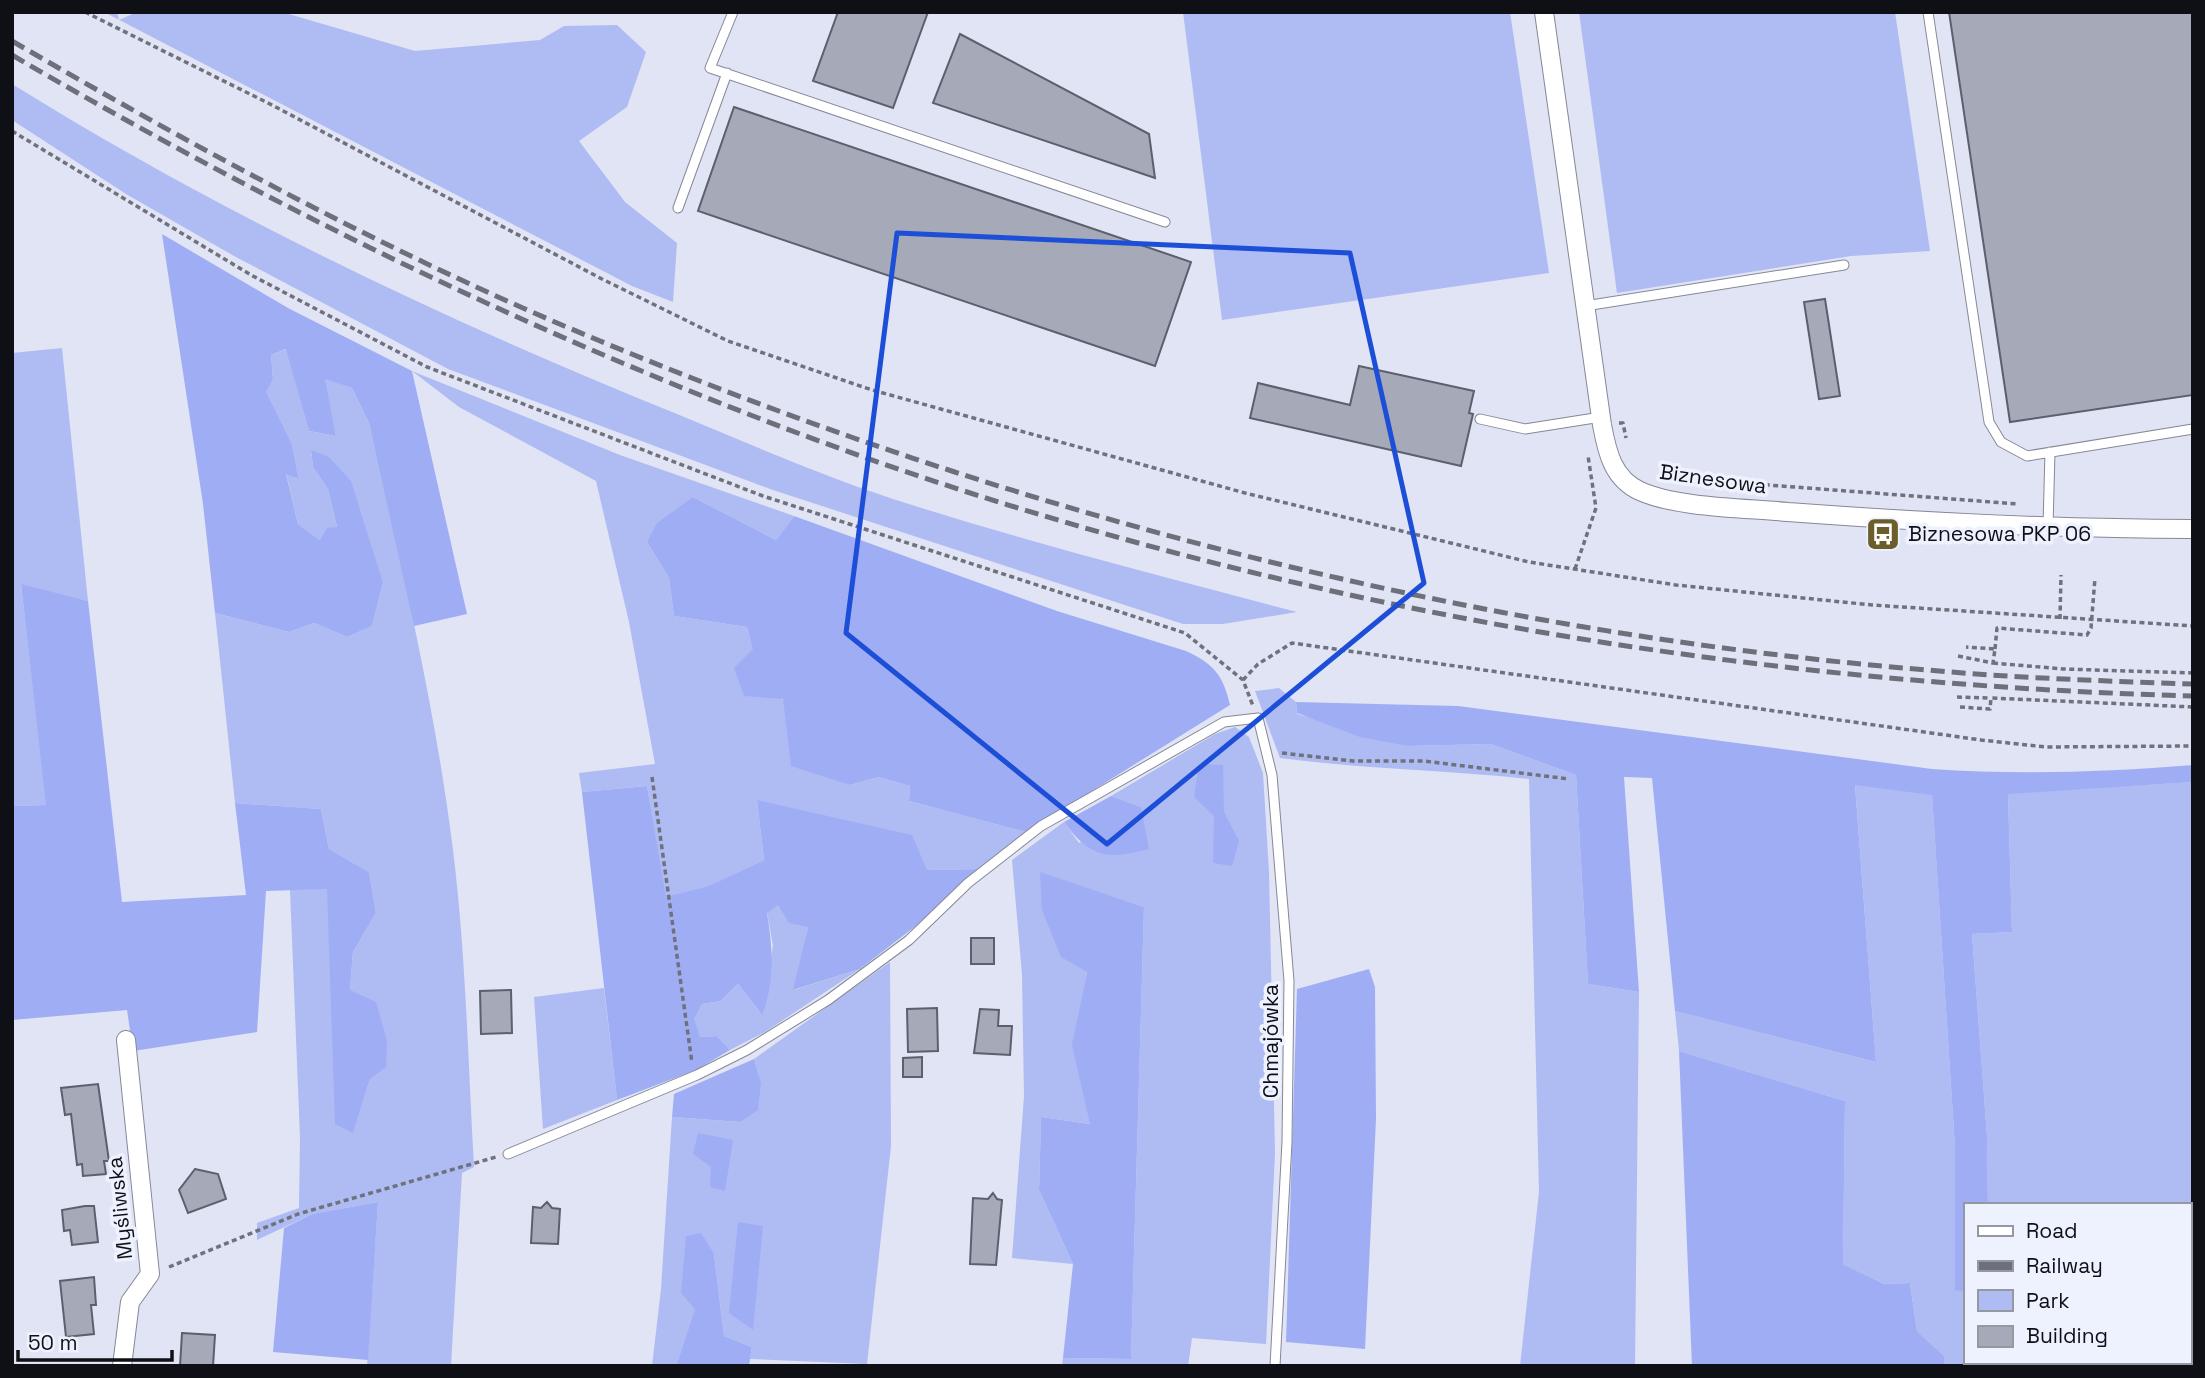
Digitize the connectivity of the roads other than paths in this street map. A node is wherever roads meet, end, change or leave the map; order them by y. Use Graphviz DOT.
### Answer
graph roads {
  1 [pos="733,12"];
  2 [pos="1544,12"];
  3 [pos="1928,12"];
  4 [pos="727,74"];
  5 [pos="678,208"];
  6 [pos="1164,222"];
  7 [pos="1844,265"];
  8 [pos="1586,306"];
  9 [pos="1480,419"];
  10 [pos="1602,421"];
  11 [pos="2193,429"];
  12 [pos="2050,452"];
  13 [pos="2048,528"];
  14 [pos="2193,529"];
  15 [pos="126,1040"];
  16 [pos="508,1154"];
  17 [pos="122,1366"];
  18 [pos="1275,1366"];
  1 -- 4 [label="lane"];
  2 -- 8 [label="street, Biznesowa"];
  3 -- 12 [label="lane"];
  4 -- 5 [label="lane"];
  4 -- 6 [label="lane"];
  7 -- 8 [label="lane"];
  8 -- 10 [label="street, Biznesowa"];
  9 -- 10 [label="lane"];
  10 -- 13 [label="street, Biznesowa"];
  11 -- 12 [label="lane"];
  12 -- 13 [label="lane"];
  13 -- 14 [label="street, Biznesowa"];
  15 -- 17 [label="street, Myśliwska"];
  16 -- 18 [label="lane, Chmajówka"];
}
